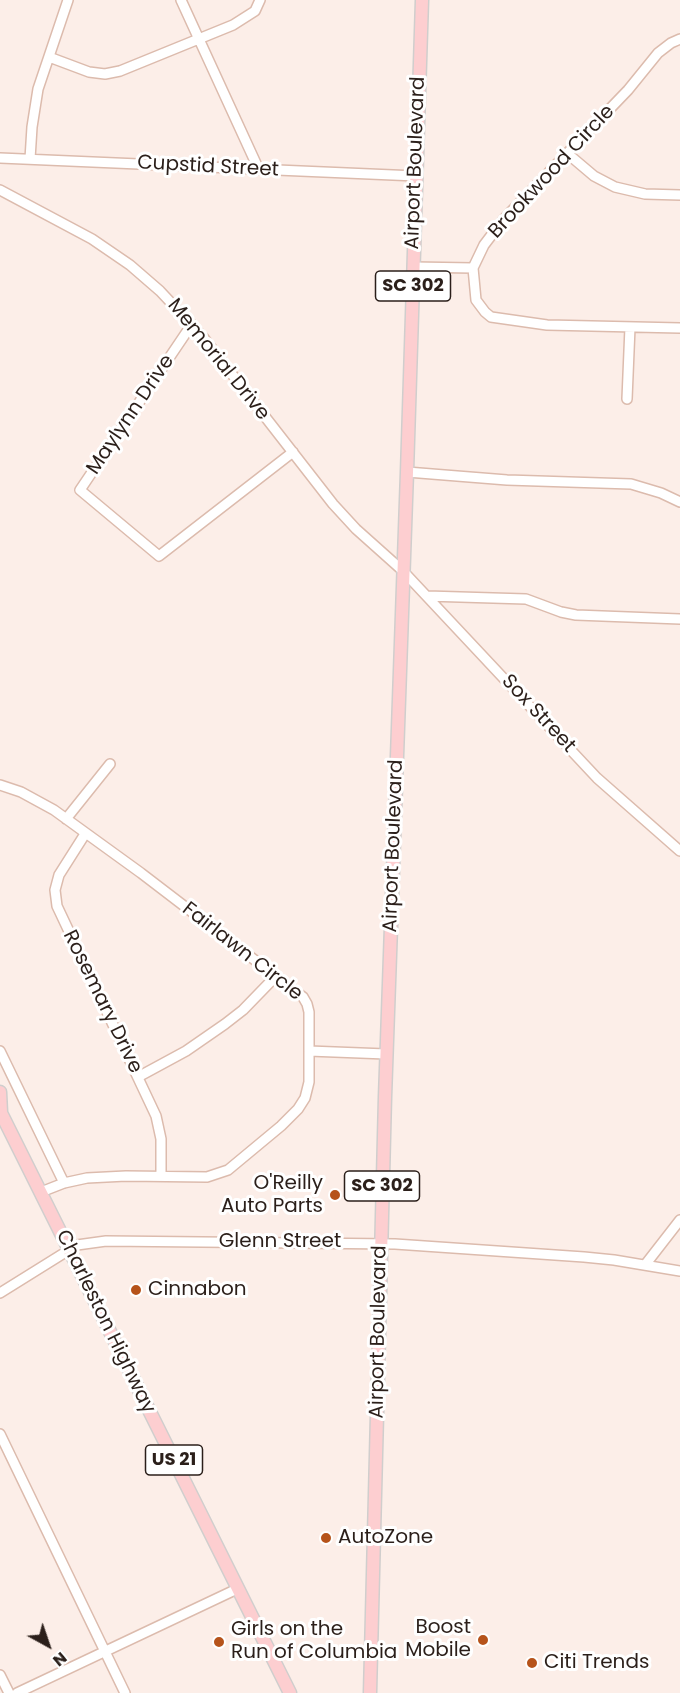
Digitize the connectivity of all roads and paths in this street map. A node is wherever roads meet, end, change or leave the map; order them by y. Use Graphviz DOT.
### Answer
graph roads {
  1 [pos="68,0"];
  2 [pos="181,0"];
  3 [pos="260,0"];
  4 [pos="422,0"];
  5 [pos="198,39"];
  6 [pos="680,39"];
  7 [pos="49,57"];
  8 [pos="568,154"];
  9 [pos="0,158"];
  10 [pos="30,159"];
  11 [pos="259,170"];
  12 [pos="416,176"];
  13 [pos="0,190"];
  14 [pos="680,195"];
  15 [pos="413,267"];
  16 [pos="473,268"];
  17 [pos="192,324"];
  18 [pos="630,327"];
  19 [pos="680,328"];
  20 [pos="627,399"];
  21 [pos="293,452"];
  22 [pos="407,472"];
  23 [pos="680,502"];
  24 [pos="404,571"];
  25 [pos="427,596"];
  26 [pos="680,619"];
  27 [pos="110,764"];
  28 [pos="0,785"];
  29 [pos="66,819"];
  30 [pos="85,834"];
  31 [pos="680,851"];
  32 [pos="275,977"];
  33 [pos="0,1051"];
  34 [pos="309,1052"];
  35 [pos="386,1054"];
  36 [pos="138,1077"];
  37 [pos="0,1092"];
  38 [pos="0,1111"];
  39 [pos="161,1176"];
  40 [pos="64,1183"];
  41 [pos="41,1192"];
  42 [pos="680,1220"];
  43 [pos="381,1243"];
  44 [pos="70,1249"];
  45 [pos="645,1265"];
  46 [pos="680,1271"];
  47 [pos="0,1293"];
  48 [pos="0,1434"];
  49 [pos="237,1589"];
  50 [pos="105,1652"];
  51 [pos="0,1675"];
  52 [pos="9,1693"];
  53 [pos="17,1693"];
  54 [pos="125,1693"];
  55 [pos="290,1693"];
  56 [pos="370,1693"];
  1 -- 7 [label="street"];
  2 -- 5 [label="street"];
  3 -- 5 [label="street"];
  4 -- 12 [label="main road, Airport Boulevard / SC 302"];
  5 -- 7 [label="street"];
  5 -- 11 [label="street"];
  6 -- 8 [label="street, Brookwood Circle"];
  7 -- 10 [label="street"];
  8 -- 14 [label="street"];
  8 -- 16 [label="street, Brookwood Circle"];
  9 -- 10 [label="street, Cupstid Street"];
  10 -- 11 [label="street, Cupstid Street"];
  11 -- 12 [label="street, Cupstid Street"];
  12 -- 15 [label="main road, Airport Boulevard / SC 302"];
  13 -- 17 [label="street, Memorial Drive"];
  15 -- 16 [label="street"];
  15 -- 22 [label="main road, Airport Boulevard / SC 302"];
  16 -- 18 [label="street"];
  17 -- 21 [label="street, Memorial Drive"];
  17 -- 21 [label="street, Maylynn Drive"];
  18 -- 19 [label="street"];
  18 -- 20 [label="street"];
  21 -- 24 [label="street, Memorial Drive"];
  22 -- 23 [label="street"];
  22 -- 24 [label="main road, Airport Boulevard / SC 302"];
  24 -- 25 [label="street, Sox Street"];
  24 -- 35 [label="main road, Airport Boulevard / SC 302"];
  25 -- 26 [label="street"];
  25 -- 31 [label="street, Sox Street"];
  27 -- 29 [label="street"];
  28 -- 29 [label="street, Fairlawn Circle"];
  29 -- 30 [label="street, Fairlawn Circle"];
  30 -- 32 [label="street, Fairlawn Circle"];
  30 -- 36 [label="street, Rosemary Drive"];
  32 -- 34 [label="street, Fairlawn Circle"];
  32 -- 36 [label="street"];
  33 -- 40 [label="street"];
  34 -- 35 [label="street"];
  34 -- 39 [label="street, Fairlawn Circle"];
  35 -- 43 [label="main road, Airport Boulevard / SC 302"];
  36 -- 39 [label="street, Rosemary Drive"];
  37 -- 38 [label="main road, Charleston Highway / US 21"];
  38 -- 41 [label="main road, Charleston Highway / US 21"];
  39 -- 40 [label="street, Fairlawn Circle"];
  40 -- 41 [label="street, Fairlawn Circle"];
  41 -- 44 [label="main road, Charleston Highway / US 21"];
  42 -- 45 [label="street"];
  43 -- 44 [label="street, Glenn Street"];
  43 -- 45 [label="street, Glenn Street"];
  43 -- 56 [label="main road, Airport Boulevard / SC 302"];
  44 -- 47 [label="street, Glenn Street"];
  44 -- 49 [label="main road, Charleston Highway / US 21"];
  45 -- 46 [label="street, Glenn Street"];
  48 -- 50 [label="street"];
  49 -- 50 [label="street"];
  49 -- 55 [label="main road, Charleston Highway / US 21"];
  50 -- 53 [label="street"];
  50 -- 54 [label="street"];
  51 -- 52 [label="street"];
}
